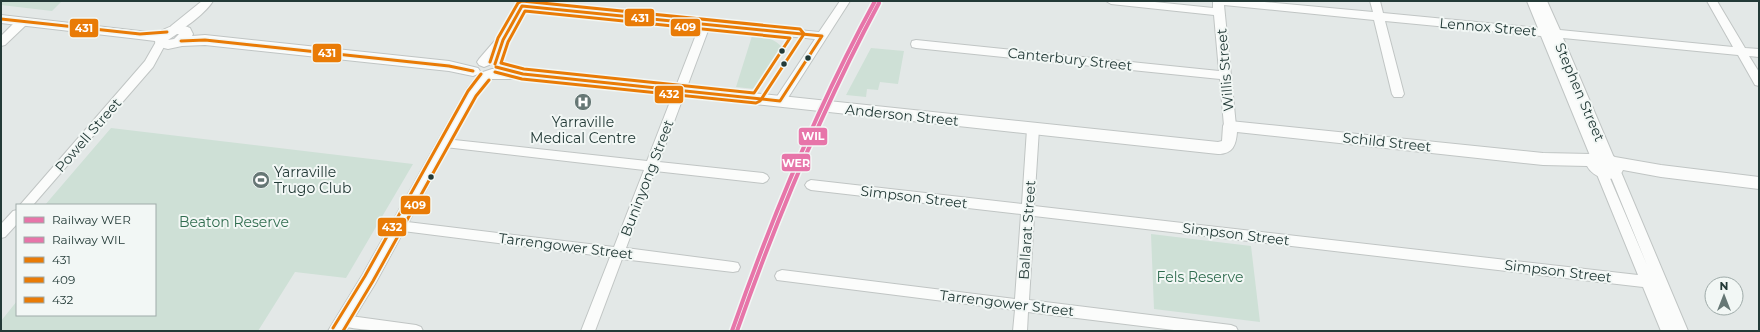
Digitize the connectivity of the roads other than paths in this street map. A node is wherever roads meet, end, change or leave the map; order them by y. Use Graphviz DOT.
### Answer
graph roads {
  1 [pos="208,1"];
  2 [pos="845,1"];
  3 [pos="1111,1"];
  4 [pos="1375,1"];
  5 [pos="1532,1"];
  6 [pos="1542,1"];
  7 [pos="1712,1"];
  8 [pos="523,3"];
  9 [pos="1218,5"];
  10 [pos="1379,17"];
  11 [pos="1,19"];
  12 [pos="22,22"];
  13 [pos="705,25"];
  14 [pos="1550,33"];
  15 [pos="822,36"];
  16 [pos="173,37"];
  17 [pos="1,42"];
  18 [pos="916,44"];
  19 [pos="1741,51"];
  20 [pos="1759,53"];
  21 [pos="485,70"];
  22 [pos="1224,75"];
  23 [pos="1759,82"];
  24 [pos="680,90"];
  25 [pos="1398,94"];
  26 [pos="780,101"];
  27 [pos="1033,129"];
  28 [pos="1230,133"];
  29 [pos="445,143"];
  30 [pos="652,166"];
  31 [pos="1606,166"];
  32 [pos="763,178"];
  33 [pos="1759,183"];
  34 [pos="811,185"];
  35 [pos="27,204"];
  36 [pos="1028,210"];
  37 [pos="16,216"];
  38 [pos="399,226"];
  39 [pos="1,233"];
  40 [pos="618,253"];
  41 [pos="733,267"];
  42 [pos="782,276"];
  43 [pos="1648,282"];
  44 [pos="1661,283"];
  45 [pos="1021,305"];
  46 [pos="340,326"];
  47 [pos="416,331"];
  48 [pos="588,331"];
  49 [pos="1020,331"];
  50 [pos="1231,331"];
  51 [pos="1668,331"];
  52 [pos="1681,331"];
  1 -- 16 [label="street, Powell Street"];
  2 -- 15 [label="street"];
  3 -- 9 [label="street, Lennox Street"];
  4 -- 10 [label="street"];
  5 -- 14 [label="street, Stephen Street"];
  6 -- 14 [label="street, Stephen Street"];
  7 -- 19 [label="street"];
  8 -- 13 [label="street"];
  8 -- 21 [label="street"];
  9 -- 10 [label="street, Lennox Street"];
  9 -- 22 [label="street, Willis Street"];
  10 -- 14 [label="street, Lennox Street"];
  10 -- 25 [label="street"];
  11 -- 12 [label="street, Anderson Street"];
  12 -- 16 [label="street, Anderson Street"];
  12 -- 17 [label="street"];
  13 -- 15 [label="street"];
  13 -- 24 [label="street, Buninyong Street"];
  14 -- 19 [label="street, Lennox Street"];
  14 -- 31 [label="street, Stephen Street"];
  15 -- 26 [label="street"];
  16 -- 21 [label="street, Anderson Street"];
  16 -- 35 [label="street, Powell Street"];
  18 -- 22 [label="street, Canterbury Street"];
  19 -- 20 [label="street, Lennox Street"];
  19 -- 23 [label="street"];
  21 -- 24 [label="street, Anderson Street"];
  21 -- 29 [label="street"];
  22 -- 28 [label="street, Willis Street"];
  24 -- 26 [label="street, Anderson Street"];
  24 -- 30 [label="street, Buninyong Street"];
  26 -- 27 [label="street, Anderson Street"];
  27 -- 28 [label="street, Anderson Street"];
  27 -- 36 [label="street, Ballarat Street"];
  28 -- 31 [label="street, Schild Street"];
  29 -- 30 [label="street"];
  29 -- 38 [label="street"];
  30 -- 32 [label="street"];
  30 -- 40 [label="street, Buninyong Street"];
  31 -- 33 [label="street, Schild Street"];
  31 -- 43 [label="street, Stephen Street"];
  31 -- 44 [label="street, Stephen Street"];
  34 -- 36 [label="street, Simpson Street"];
  36 -- 43 [label="street, Simpson Street"];
  36 -- 45 [label="street, Ballarat Street"];
  37 -- 39 [label="street"];
  38 -- 40 [label="street, Tarrengower Street"];
  38 -- 46 [label="street"];
  40 -- 41 [label="street, Tarrengower Street"];
  40 -- 48 [label="street, Buninyong Street"];
  42 -- 45 [label="street, Tarrengower Street"];
  43 -- 44 [label="street, Simpson Street"];
  43 -- 51 [label="street, Stephen Street"];
  44 -- 52 [label="street, Stephen Street"];
  45 -- 49 [label="street, Ballarat Street"];
  45 -- 50 [label="street, Tarrengower Street"];
  46 -- 47 [label="street"];
}
